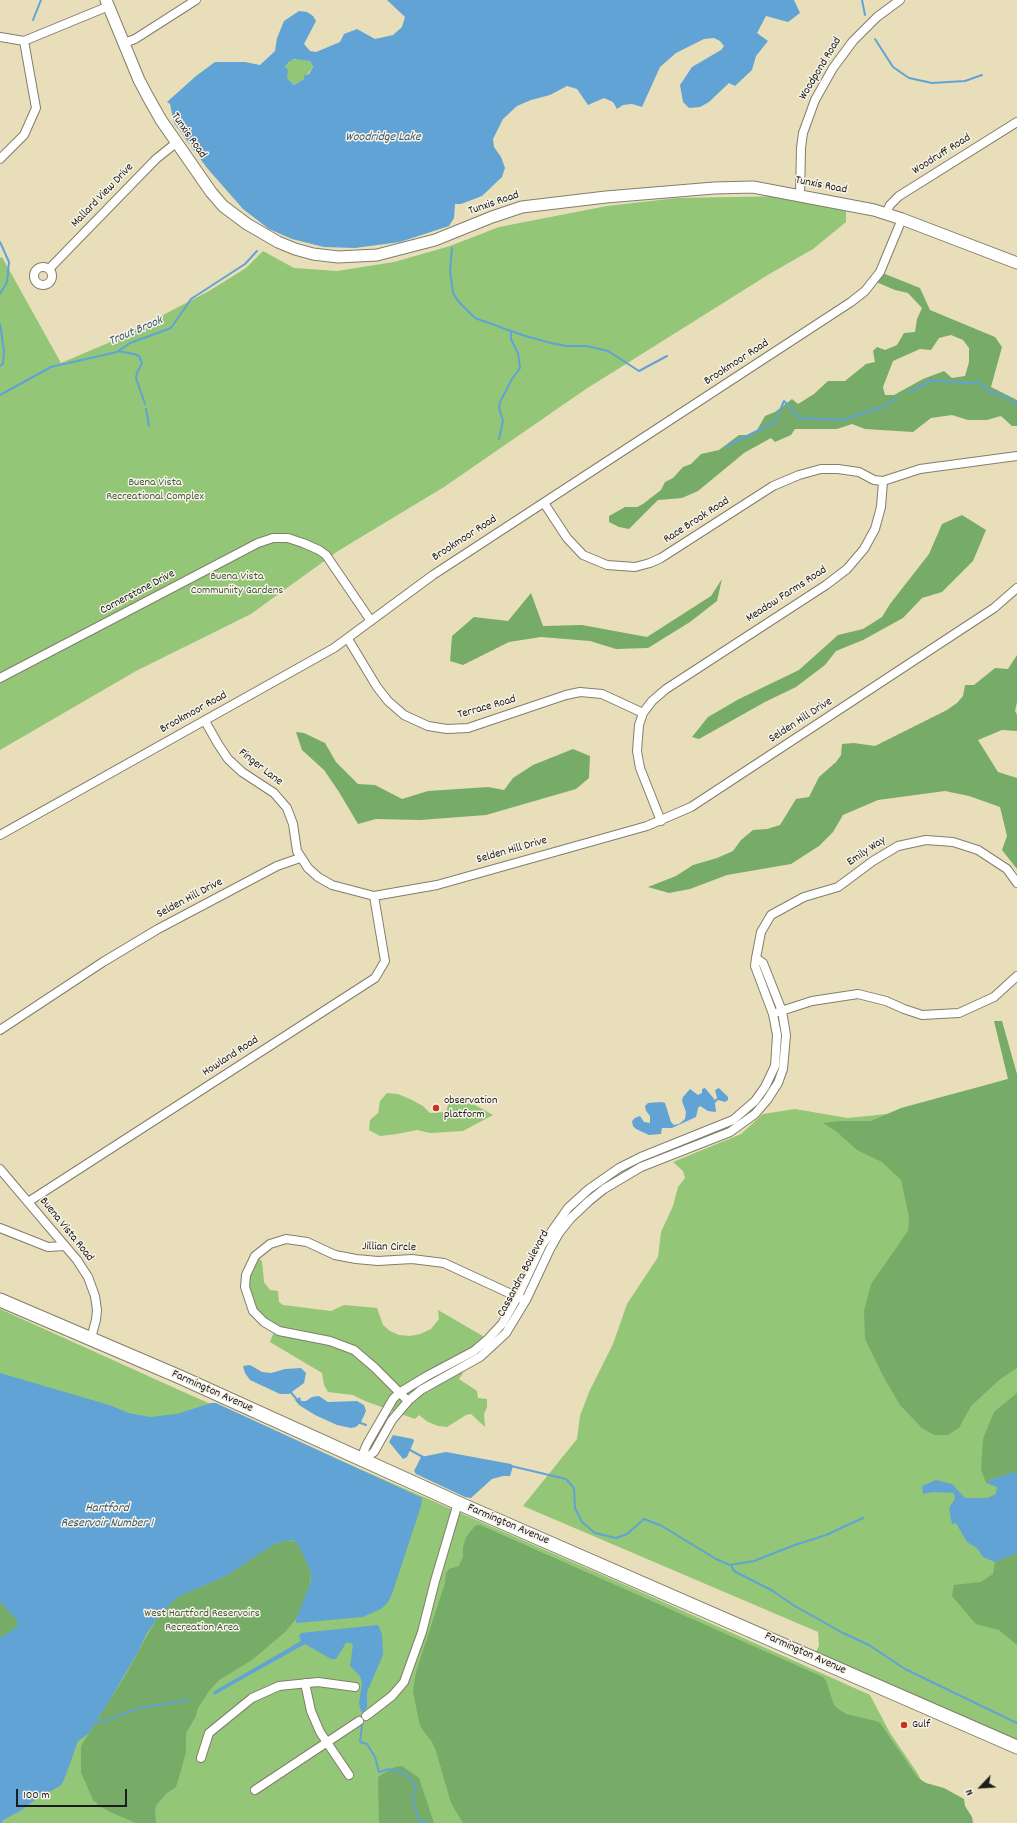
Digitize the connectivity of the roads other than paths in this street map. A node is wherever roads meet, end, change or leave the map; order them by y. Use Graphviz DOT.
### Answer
graph roads {
  1 [pos="196,0"];
  2 [pos="900,0"];
  3 [pos="108,3"];
  4 [pos="0,37"];
  5 [pos="24,41"];
  6 [pos="124,44"];
  7 [pos="1017,122"];
  8 [pos="176,143"];
  9 [pos="0,159"];
  10 [pos="800,196"];
  11 [pos="886,213"];
  12 [pos="902,219"];
  13 [pos="1017,263"];
  14 [pos="49,269"];
  15 [pos="1017,456"];
  16 [pos="883,481"];
  17 [pos="544,503"];
  18 [pos="1017,588"];
  19 [pos="371,621"];
  20 [pos="348,639"];
  21 [pos="0,678"];
  22 [pos="643,713"];
  23 [pos="205,721"];
  24 [pos="660,821"];
  25 [pos="0,835"];
  26 [pos="300,858"];
  27 [pos="1017,883"];
  28 [pos="374,896"];
  29 [pos="756,958"];
  30 [pos="1017,976"];
  31 [pos="782,1011"];
  32 [pos="773,1014"];
  33 [pos="0,1030"];
  34 [pos="0,1169"];
  35 [pos="28,1202"];
  36 [pos="0,1228"];
  37 [pos="65,1246"];
  38 [pos="517,1297"];
  39 [pos="0,1300"];
  40 [pos="526,1300"];
  41 [pos="91,1338"];
  42 [pos="399,1393"];
  43 [pos="408,1401"];
  44 [pos="364,1460"];
  45 [pos="458,1503"];
  46 [pos="305,1683"];
  47 [pos="355,1687"];
  48 [pos="366,1716"];
  49 [pos="359,1721"];
  50 [pos="328,1742"];
  51 [pos="1017,1747"];
  52 [pos="201,1758"];
  53 [pos="349,1775"];
  54 [pos="255,1790"];
  1 -- 6 [label="street"];
  2 -- 10 [label="street, Woodpond Road"];
  3 -- 5 [label="street"];
  3 -- 6 [label="street, Tunxis Road"];
  4 -- 5 [label="street"];
  5 -- 9 [label="street"];
  6 -- 8 [label="street, Tunxis Road"];
  7 -- 11 [label="street, Woodruff Road"];
  8 -- 10 [label="street, Tunxis Road"];
  8 -- 14 [label="street, Mallard View Drive"];
  10 -- 11 [label="street, Tunxis Road"];
  11 -- 12 [label="street, Tunxis Road"];
  12 -- 13 [label="street, Tunxis Road"];
  12 -- 17 [label="street, Brookmoor Road"];
  15 -- 16 [label="street"];
  16 -- 17 [label="street, Race Brook Road"];
  16 -- 22 [label="street, Meadow Farms Road"];
  17 -- 19 [label="street, Brookmoor Road"];
  18 -- 24 [label="street, Selden Hill Drive"];
  19 -- 20 [label="street, Brookmoor Road"];
  19 -- 21 [label="street, Cornerstone Drive"];
  20 -- 22 [label="street, Terrace Road"];
  20 -- 23 [label="street, Brookmoor Road"];
  22 -- 24 [label="street, Meadow Farms Road"];
  23 -- 25 [label="street, Brookmoor Road"];
  23 -- 26 [label="street, Finger Lane"];
  24 -- 28 [label="street, Selden Hill Drive"];
  26 -- 28 [label="street, Selden Hill Drive"];
  26 -- 33 [label="street, Selden Hill Drive"];
  27 -- 29 [label="street, Emily Way"];
  28 -- 35 [label="street, Howland Road"];
  29 -- 31 [label="street"];
  29 -- 32 [label="street, Emily Way"];
  30 -- 31 [label="street"];
  31 -- 32 [label="street"];
  31 -- 40 [label="street, Cassandra Boulevard"];
  32 -- 38 [label="street, Cassandra Boulevard"];
  34 -- 35 [label="street, Buena Vista Road"];
  35 -- 37 [label="street, Buena Vista Road"];
  36 -- 37 [label="street"];
  37 -- 41 [label="street, Buena Vista Road"];
  38 -- 40 [label="street, Jillian Circle"];
  38 -- 42 [label="street, Cassandra Boulevard"];
  38 -- 42 [label="street, Jillian Circle"];
  39 -- 41 [label="main road, Farmington Avenue"];
  40 -- 43 [label="street, Cassandra Boulevard"];
  41 -- 44 [label="main road, Farmington Avenue"];
  42 -- 43 [label="street, Jillian Circle"];
  42 -- 44 [label="street, Cassandra Boulevard"];
  43 -- 44 [label="street, Cassandra Boulevard"];
  44 -- 45 [label="main road, Farmington Avenue"];
  45 -- 48 [label="street"];
  45 -- 51 [label="main road, Farmington Avenue"];
  46 -- 47 [label="street"];
  46 -- 50 [label="street"];
  46 -- 52 [label="street"];
  49 -- 50 [label="street"];
  50 -- 53 [label="street"];
  50 -- 54 [label="street"];
}
